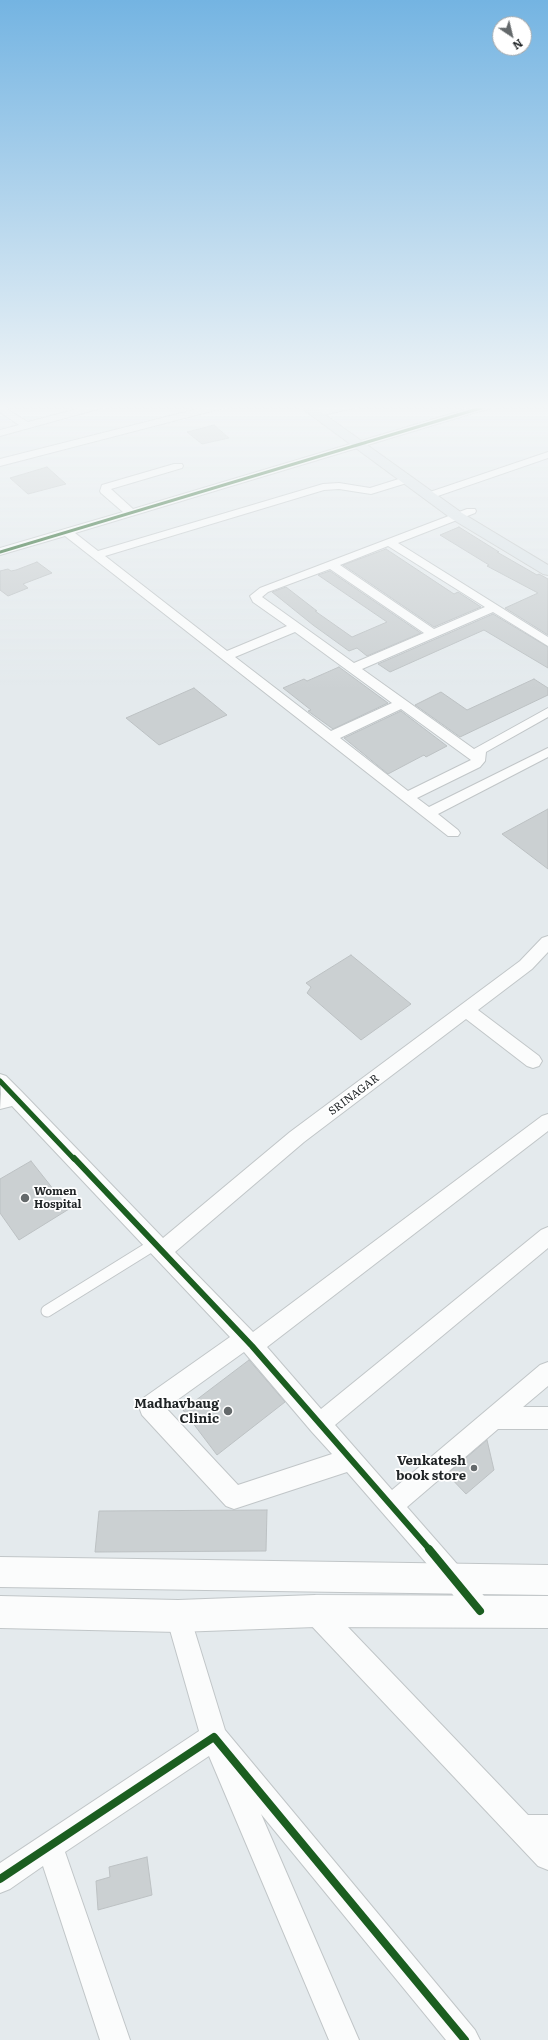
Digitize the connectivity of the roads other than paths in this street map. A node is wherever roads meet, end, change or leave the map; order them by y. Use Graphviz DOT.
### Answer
graph roads {
  1 [pos="115,499"];
  2 [pos="178,499"];
  3 [pos="282,499"];
  4 [pos="433,499"];
  5 [pos="453,499"];
  6 [pos="471,511"];
  7 [pos="131,513"];
  8 [pos="457,516"];
  9 [pos="67,532"];
  10 [pos="389,542"];
  11 [pos="0,552"];
  12 [pos="96,555"];
  13 [pos="548,557"];
  14 [pos="331,564"];
  15 [pos="548,571"];
  16 [pos="493,608"];
  17 [pos="296,627"];
  18 [pos="433,634"];
  19 [pos="548,642"];
  20 [pos="226,656"];
  21 [pos="353,668"];
  22 [pos="402,703"];
  23 [pos="548,712"];
  24 [pos="330,737"];
  25 [pos="548,752"];
  26 [pos="478,758"];
  27 [pos="407,797"];
  28 [pos="428,813"];
  29 [pos="453,833"];
  30 [pos="548,942"];
  31 [pos="466,1010"];
  32 [pos="533,1061"];
  33 [pos="0,1081"];
  34 [pos="8,1100"];
  35 [pos="548,1121"];
  36 [pos="548,1236"];
  37 [pos="158,1248"];
  38 [pos="47,1311"];
  39 [pos="249,1342"];
  40 [pos="548,1372"];
  41 [pos="495,1418"];
  42 [pos="548,1418"];
  43 [pos="320,1424"];
  44 [pos="351,1459"];
  45 [pos="391,1506"];
  46 [pos="0,1572"];
  47 [pos="456,1580"];
  48 [pos="548,1580"];
  49 [pos="315,1611"];
  50 [pos="480,1611"];
  51 [pos="0,1612"];
  52 [pos="548,1612"];
  53 [pos="178,1616"];
  54 [pos="214,1737"];
  55 [pos="535,1829"];
  56 [pos="50,1846"];
  57 [pos="548,1856"];
  58 [pos="0,1879"];
  59 [pos="115,2040"];
  60 [pos="344,2040"];
  61 [pos="465,2040"];
  1 -- 7 [label="street"];
  2 -- 7 [label="street"];
  3 -- 12 [label="street"];
  4 -- 8 [label="main road"];
  5 -- 6 [label="main road"];
  6 -- 8 [label="street"];
  6 -- 13 [label="main road"];
  7 -- 9 [label="street"];
  8 -- 10 [label="street"];
  8 -- 15 [label="main road"];
  9 -- 11 [label="street"];
  9 -- 12 [label="street"];
  10 -- 14 [label="street"];
  10 -- 16 [label="street"];
  12 -- 20 [label="street"];
  14 -- 17 [label="street"];
  14 -- 18 [label="street"];
  16 -- 18 [label="street"];
  16 -- 19 [label="street"];
  17 -- 20 [label="street"];
  17 -- 21 [label="street"];
  18 -- 21 [label="street"];
  20 -- 24 [label="street"];
  21 -- 22 [label="street"];
  22 -- 24 [label="street"];
  22 -- 26 [label="street"];
  23 -- 26 [label="street"];
  24 -- 27 [label="street"];
  25 -- 28 [label="street"];
  26 -- 27 [label="street"];
  27 -- 28 [label="street"];
  28 -- 29 [label="street"];
  30 -- 31 [label="street, SRINAGAR"];
  31 -- 32 [label="street"];
  31 -- 37 [label="street, SRINAGAR"];
  33 -- 34 [label="street"];
  34 -- 37 [label="street"];
  35 -- 39 [label="street"];
  36 -- 43 [label="street"];
  37 -- 38 [label="lane"];
  37 -- 39 [label="street"];
  39 -- 43 [label="street"];
  39 -- 44 [label="street"];
  40 -- 41 [label="street"];
  41 -- 42 [label="street"];
  41 -- 45 [label="street"];
  43 -- 44 [label="street"];
  44 -- 45 [label="street"];
  45 -- 47 [label="street"];
  46 -- 47 [label="main road"];
  47 -- 48 [label="main road"];
  47 -- 50 [label="street"];
  49 -- 50 [label="main road"];
  49 -- 53 [label="main road"];
  49 -- 55 [label="street"];
  50 -- 52 [label="main road"];
  51 -- 53 [label="main road"];
  53 -- 54 [label="street"];
  54 -- 56 [label="street"];
  54 -- 60 [label="street"];
  54 -- 61 [label="street"];
  55 -- 57 [label="street"];
  56 -- 58 [label="street"];
  56 -- 59 [label="street"];
}
